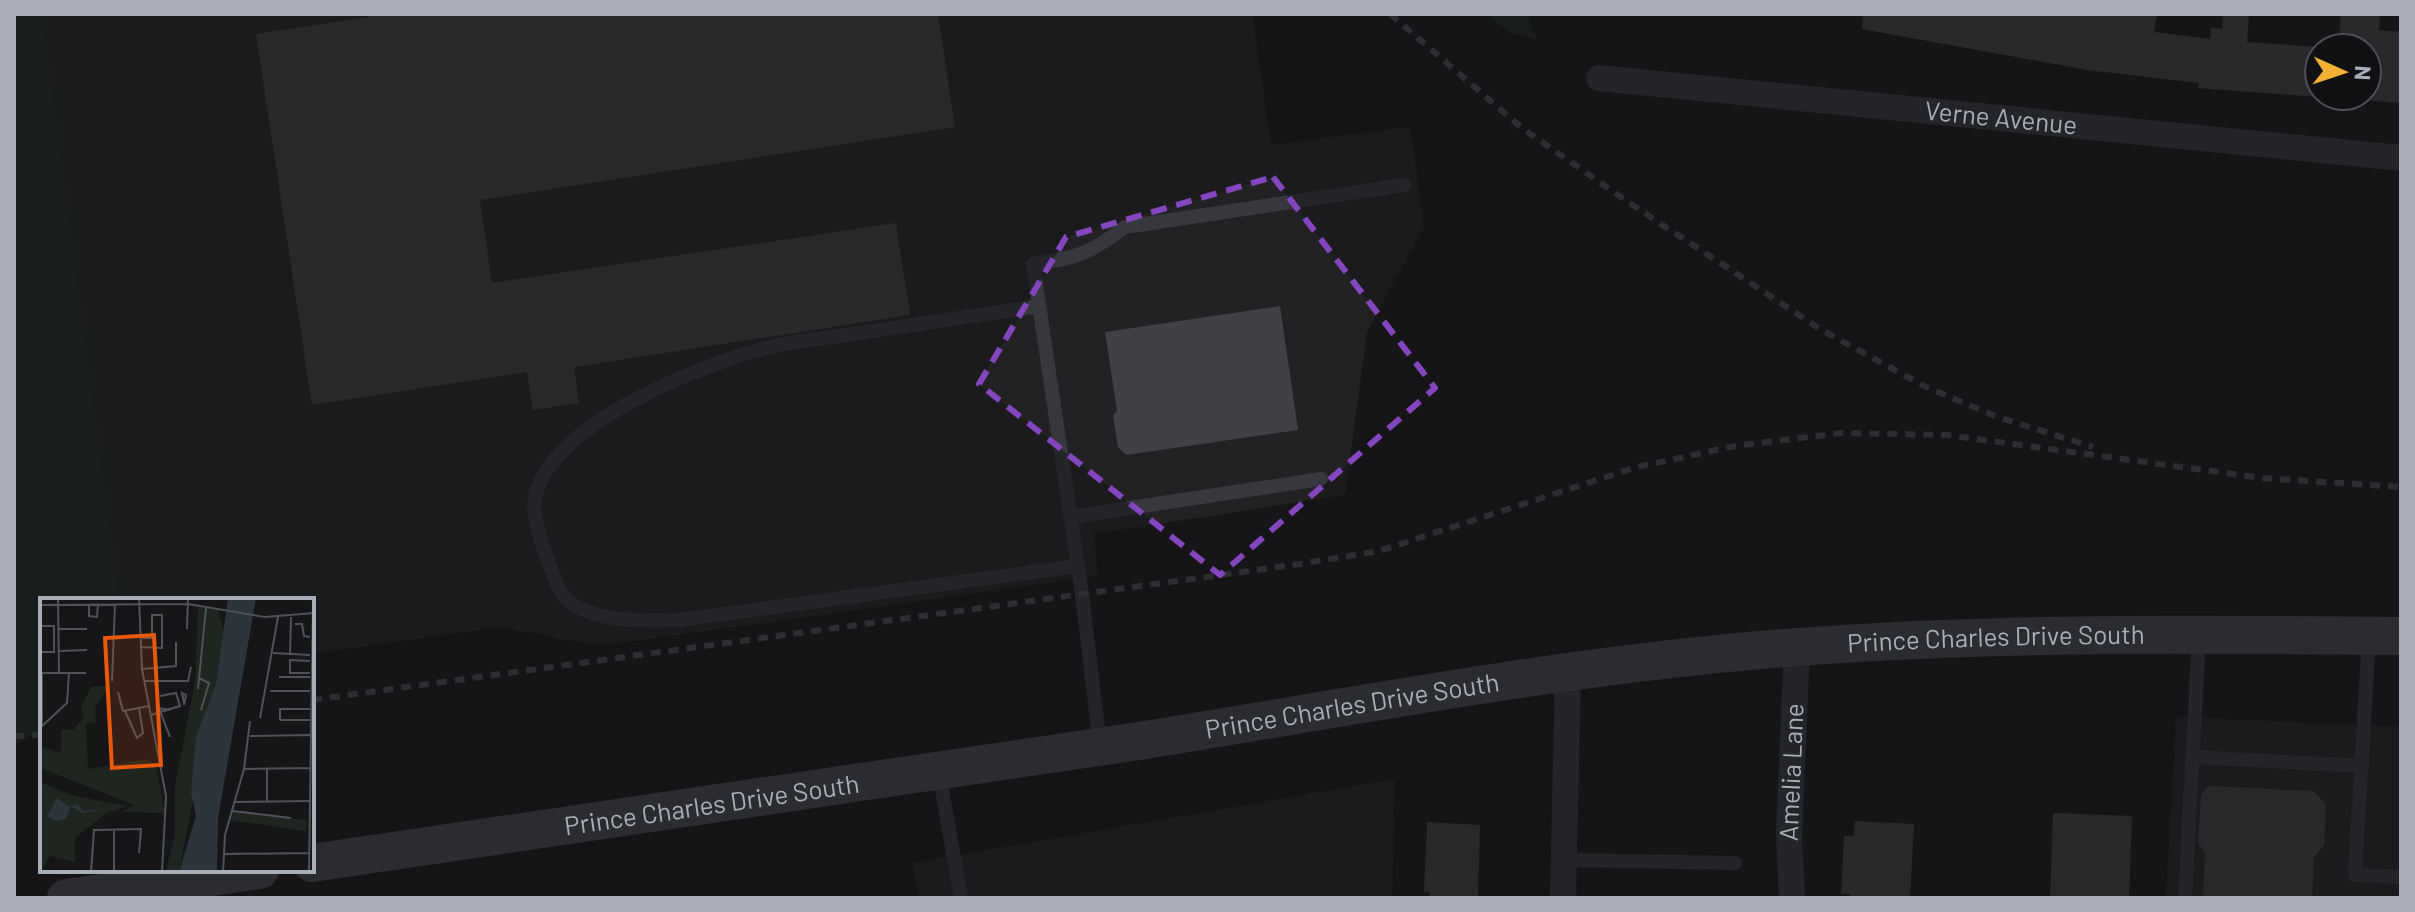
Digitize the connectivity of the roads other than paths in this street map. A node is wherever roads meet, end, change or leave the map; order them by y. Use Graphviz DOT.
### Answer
graph roads {
  1 [pos="1599,78"];
  2 [pos="2401,158"];
  3 [pos="1404,185"];
  4 [pos="1039,306"];
  5 [pos="1321,479"];
  6 [pos="1070,517"];
  7 [pos="1077,566"];
  8 [pos="2199,635"];
  9 [pos="2385,636"];
  10 [pos="1797,647"];
  11 [pos="1568,672"];
  12 [pos="1100,747"];
  13 [pos="2194,757"];
  14 [pos="2362,766"];
  15 [pos="939,773"];
  16 [pos="1565,860"];
  17 [pos="314,863"];
  18 [pos="1735,863"];
  19 [pos="246,872"];
  20 [pos="2401,877"];
  21 [pos="66,898"];
  22 [pos="961,898"];
  23 [pos="1563,898"];
  24 [pos="1792,898"];
  25 [pos="2185,898"];
  1 -- 2 [label="street, Verne Avenue"];
  3 -- 4 [label="lane"];
  4 -- 6 [label="lane"];
  4 -- 7 [label="lane"];
  5 -- 6 [label="lane"];
  6 -- 7 [label="lane"];
  7 -- 12 [label="lane"];
  8 -- 9 [label="main road, Prince Charles Drive South"];
  8 -- 10 [label="main road, Prince Charles Drive South"];
  8 -- 13 [label="lane"];
  9 -- 14 [label="lane"];
  10 -- 11 [label="main road, Prince Charles Drive South"];
  10 -- 24 [label="street, Amelia Lane"];
  11 -- 12 [label="main road, Prince Charles Drive South"];
  11 -- 16 [label="street"];
  12 -- 15 [label="main road, Prince Charles Drive South"];
  13 -- 14 [label="lane"];
  13 -- 25 [label="lane"];
  14 -- 20 [label="lane"];
  15 -- 17 [label="main road, Prince Charles Drive South"];
  15 -- 22 [label="lane"];
  16 -- 18 [label="lane"];
  16 -- 23 [label="street"];
  19 -- 21 [label="main road"];
}
